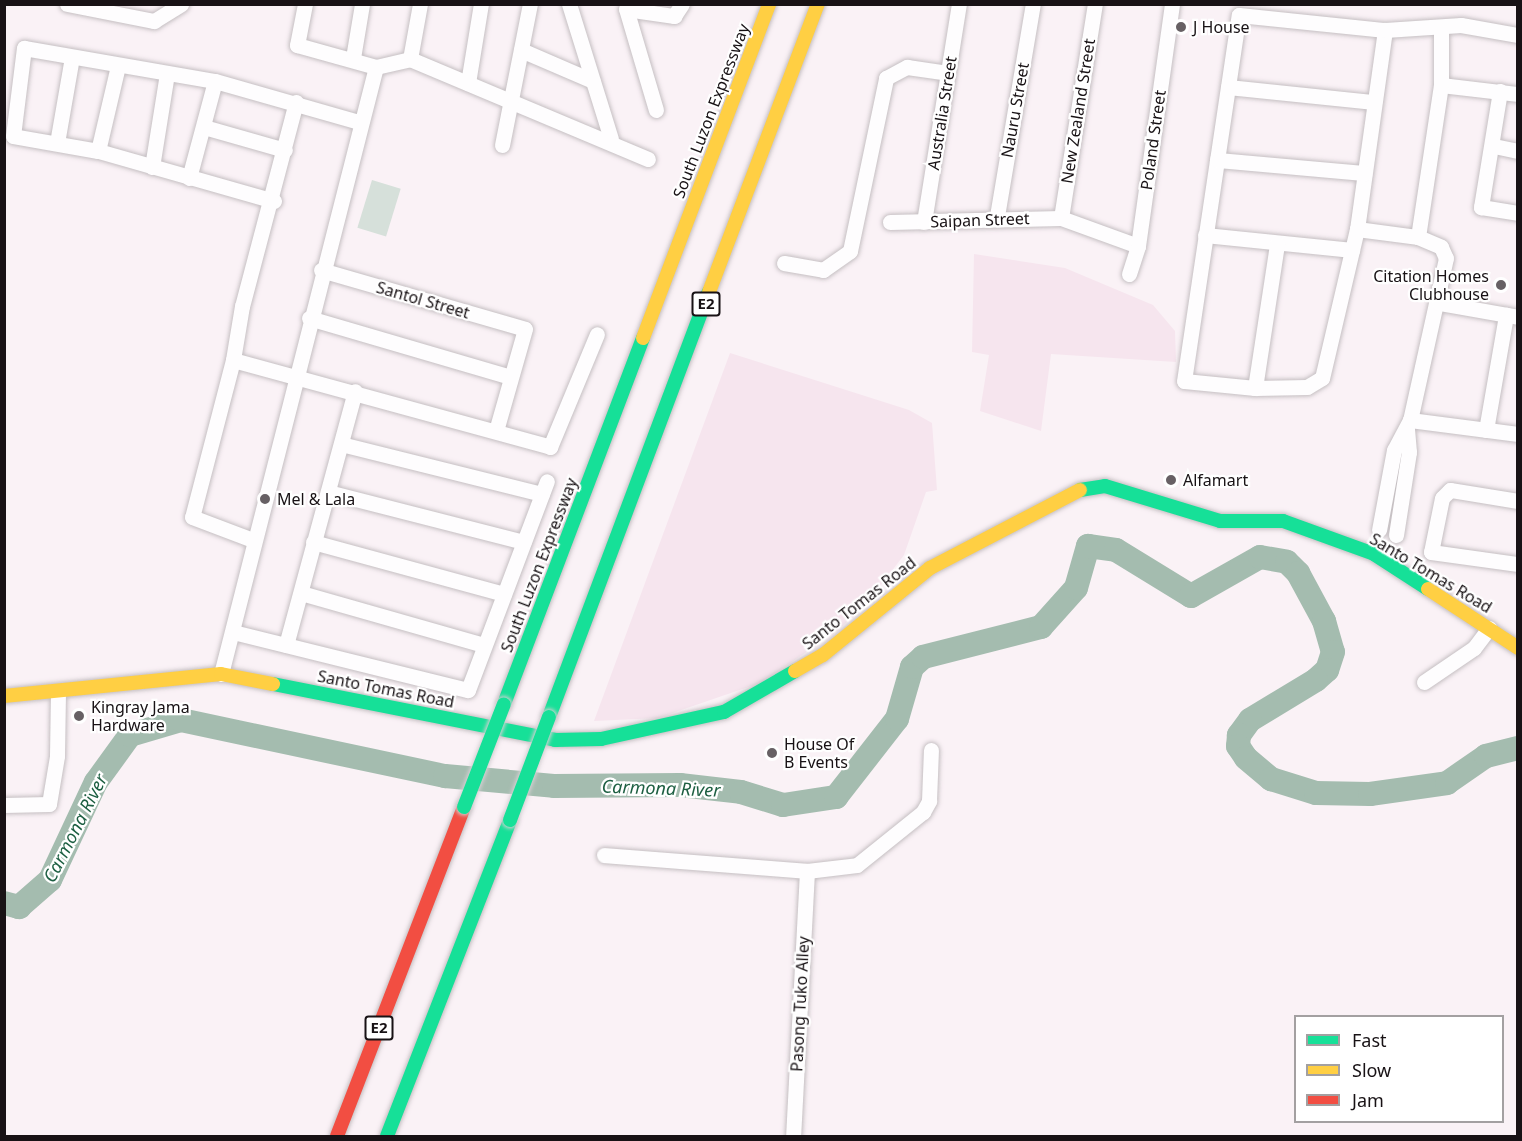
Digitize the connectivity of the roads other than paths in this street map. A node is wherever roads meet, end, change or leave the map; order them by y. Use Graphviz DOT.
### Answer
graph roads {
  1 [pos="67,4"];
  2 [pos="181,4"];
  3 [pos="305,4"];
  4 [pos="362,4"];
  5 [pos="420,4"];
  6 [pos="481,4"];
  7 [pos="530,4"];
  8 [pos="569,4"];
  9 [pos="682,4"];
  10 [pos="769,4"];
  11 [pos="818,4"];
  12 [pos="959,4"];
  13 [pos="1033,4"];
  14 [pos="1095,4"];
  15 [pos="1172,4"];
  16 [pos="1441,27"];
  17 [pos="1385,30"];
  18 [pos="1518,35"];
  19 [pos="521,50"];
  20 [pos="72,57"];
  21 [pos="353,58"];
  22 [pos="410,59"];
  23 [pos="118,66"];
  24 [pos="376,67"];
  25 [pos="167,73"];
  26 [pos="948,73"];
  27 [pos="215,81"];
  28 [pos="593,81"];
  29 [pos="468,83"];
  30 [pos="1441,85"];
  31 [pos="1228,87"];
  32 [pos="1500,91"];
  33 [pos="1518,94"];
  34 [pos="514,100"];
  35 [pos="296,102"];
  36 [pos="1374,102"];
  37 [pos="656,110"];
  38 [pos="359,122"];
  39 [pos="204,127"];
  40 [pos="611,139"];
  41 [pos="57,143"];
  42 [pos="502,144"];
  43 [pos="1494,146"];
  44 [pos="285,150"];
  45 [pos="98,151"];
  46 [pos="1518,151"];
  47 [pos="648,159"];
  48 [pos="1217,160"];
  49 [pos="152,167"];
  50 [pos="1364,174"];
  51 [pos="189,178"];
  52 [pos="274,201"];
  53 [pos="1518,213"];
  54 [pos="997,216"];
  55 [pos="1061,218"];
  56 [pos="890,222"];
  57 [pos="924,222"];
  58 [pos="1357,229"];
  59 [pos="1206,235"];
  60 [pos="1418,237"];
  61 [pos="1277,244"];
  62 [pos="1138,246"];
  63 [pos="1352,250"];
  64 [pos="784,263"];
  65 [pos="321,270"];
  66 [pos="1129,274"];
  67 [pos="1439,303"];
  68 [pos="1512,316"];
  69 [pos="309,318"];
  70 [pos="597,334"];
  71 [pos="233,360"];
  72 [pos="294,373"];
  73 [pos="511,377"];
  74 [pos="1255,388"];
  75 [pos="355,390"];
  76 [pos="1409,424"];
  77 [pos="1486,430"];
  78 [pos="496,431"];
  79 [pos="1518,434"];
  80 [pos="341,444"];
  81 [pos="328,492"];
  82 [pos="1385,501"];
  83 [pos="1518,501"];
  84 [pos="1401,504"];
  85 [pos="254,540"];
  86 [pos="313,542"];
  87 [pos="524,542"];
  88 [pos="1381,558"];
  89 [pos="1518,564"];
  90 [pos="301,593"];
  91 [pos="504,594"];
  92 [pos="1489,628"];
  93 [pos="233,632"];
  94 [pos="286,645"];
  95 [pos="484,645"];
  96 [pos="1518,648"];
  97 [pos="221,674"];
  98 [pos="1424,682"];
  99 [pos="58,692"];
  100 [pos="4,696"];
  101 [pos="931,750"];
  102 [pos="4,805"];
  103 [pos="604,855"];
  104 [pos="807,871"];
  105 [pos="337,1137"];
  106 [pos="387,1137"];
  107 [pos="793,1137"];
  1 -- 2 [label="street"];
  3 -- 21 [label="street"];
  4 -- 21 [label="street"];
  5 -- 22 [label="street"];
  6 -- 29 [label="street"];
  7 -- 19 [label="street"];
  8 -- 28 [label="street"];
  9 -- 37 [label="street"];
  10 -- 105 [label="main road, South Luzon Expressway / E2, bridge"];
  11 -- 106 [label="main road, E2, bridge"];
  12 -- 26 [label="street, Australia Street"];
  13 -- 54 [label="street, Nauru Street"];
  14 -- 55 [label="street, New Zealand Street"];
  15 -- 62 [label="street, Poland Street"];
  16 -- 17 [label="street"];
  16 -- 18 [label="street"];
  16 -- 30 [label="street"];
  17 -- 31 [label="street"];
  17 -- 36 [label="street"];
  19 -- 28 [label="street"];
  19 -- 34 [label="street"];
  20 -- 23 [label="street"];
  20 -- 41 [label="street"];
  20 -- 41 [label="street"];
  21 -- 24 [label="street"];
  22 -- 24 [label="street"];
  22 -- 29 [label="street"];
  23 -- 25 [label="street"];
  23 -- 45 [label="street"];
  24 -- 38 [label="street"];
  25 -- 27 [label="street"];
  25 -- 49 [label="street"];
  26 -- 57 [label="street, Australia Street"];
  26 -- 64 [label="street"];
  27 -- 35 [label="street"];
  27 -- 39 [label="street"];
  28 -- 40 [label="street"];
  29 -- 34 [label="street"];
  30 -- 32 [label="street"];
  30 -- 60 [label="street"];
  31 -- 36 [label="street"];
  31 -- 48 [label="street"];
  32 -- 33 [label="street"];
  32 -- 43 [label="street"];
  34 -- 40 [label="street"];
  34 -- 42 [label="street"];
  35 -- 38 [label="street"];
  35 -- 44 [label="street"];
  36 -- 50 [label="street"];
  38 -- 65 [label="street"];
  39 -- 44 [label="street"];
  39 -- 51 [label="street"];
  40 -- 47 [label="street"];
  41 -- 45 [label="street"];
  43 -- 46 [label="street"];
  43 -- 53 [label="street"];
  44 -- 52 [label="street"];
  45 -- 49 [label="street"];
  48 -- 50 [label="street"];
  48 -- 59 [label="street"];
  49 -- 51 [label="street"];
  50 -- 58 [label="street"];
  51 -- 52 [label="street"];
  52 -- 71 [label="street"];
  54 -- 55 [label="street, Saipan Street"];
  54 -- 57 [label="street, Saipan Street"];
  55 -- 62 [label="street, Saipan Street"];
  56 -- 57 [label="street, Saipan Street"];
  58 -- 60 [label="street"];
  58 -- 63 [label="street"];
  59 -- 61 [label="street"];
  59 -- 74 [label="street"];
  60 -- 67 [label="street"];
  61 -- 63 [label="street"];
  61 -- 74 [label="street"];
  62 -- 66 [label="street, Poland Street"];
  63 -- 74 [label="street"];
  65 -- 69 [label="street"];
  65 -- 73 [label="street, Santol Street"];
  67 -- 68 [label="street"];
  67 -- 76 [label="street"];
  68 -- 77 [label="street"];
  69 -- 72 [label="street"];
  69 -- 73 [label="street"];
  70 -- 78 [label="street"];
  71 -- 72 [label="street"];
  71 -- 85 [label="street"];
  72 -- 75 [label="street"];
  72 -- 85 [label="street"];
  73 -- 78 [label="street"];
  75 -- 78 [label="street"];
  75 -- 80 [label="street"];
  76 -- 77 [label="street"];
  76 -- 82 [label="street"];
  76 -- 84 [label="street"];
  77 -- 79 [label="street"];
  80 -- 81 [label="street"];
  80 -- 87 [label="street"];
  81 -- 86 [label="street"];
  81 -- 87 [label="street"];
  82 -- 84 [label="street"];
  82 -- 88 [label="street"];
  83 -- 89 [label="street"];
  84 -- 88 [label="street"];
  85 -- 93 [label="street"];
  86 -- 90 [label="street"];
  86 -- 91 [label="street"];
  87 -- 91 [label="street"];
  88 -- 92 [label="main road, Santo Tomas Road"];
  88 -- 97 [label="main road, Santo Tomas Road"];
  90 -- 94 [label="street"];
  90 -- 95 [label="street"];
  91 -- 95 [label="street"];
  92 -- 96 [label="main road, Santo Tomas Road"];
  92 -- 98 [label="street"];
  93 -- 94 [label="street"];
  93 -- 97 [label="street"];
  94 -- 95 [label="street"];
  97 -- 99 [label="main road, Santo Tomas Road"];
  99 -- 100 [label="main road, Santo Tomas Road"];
  99 -- 102 [label="street"];
  101 -- 104 [label="street"];
  103 -- 104 [label="street"];
  104 -- 107 [label="street, Pasong Tuko Alley"];
}
